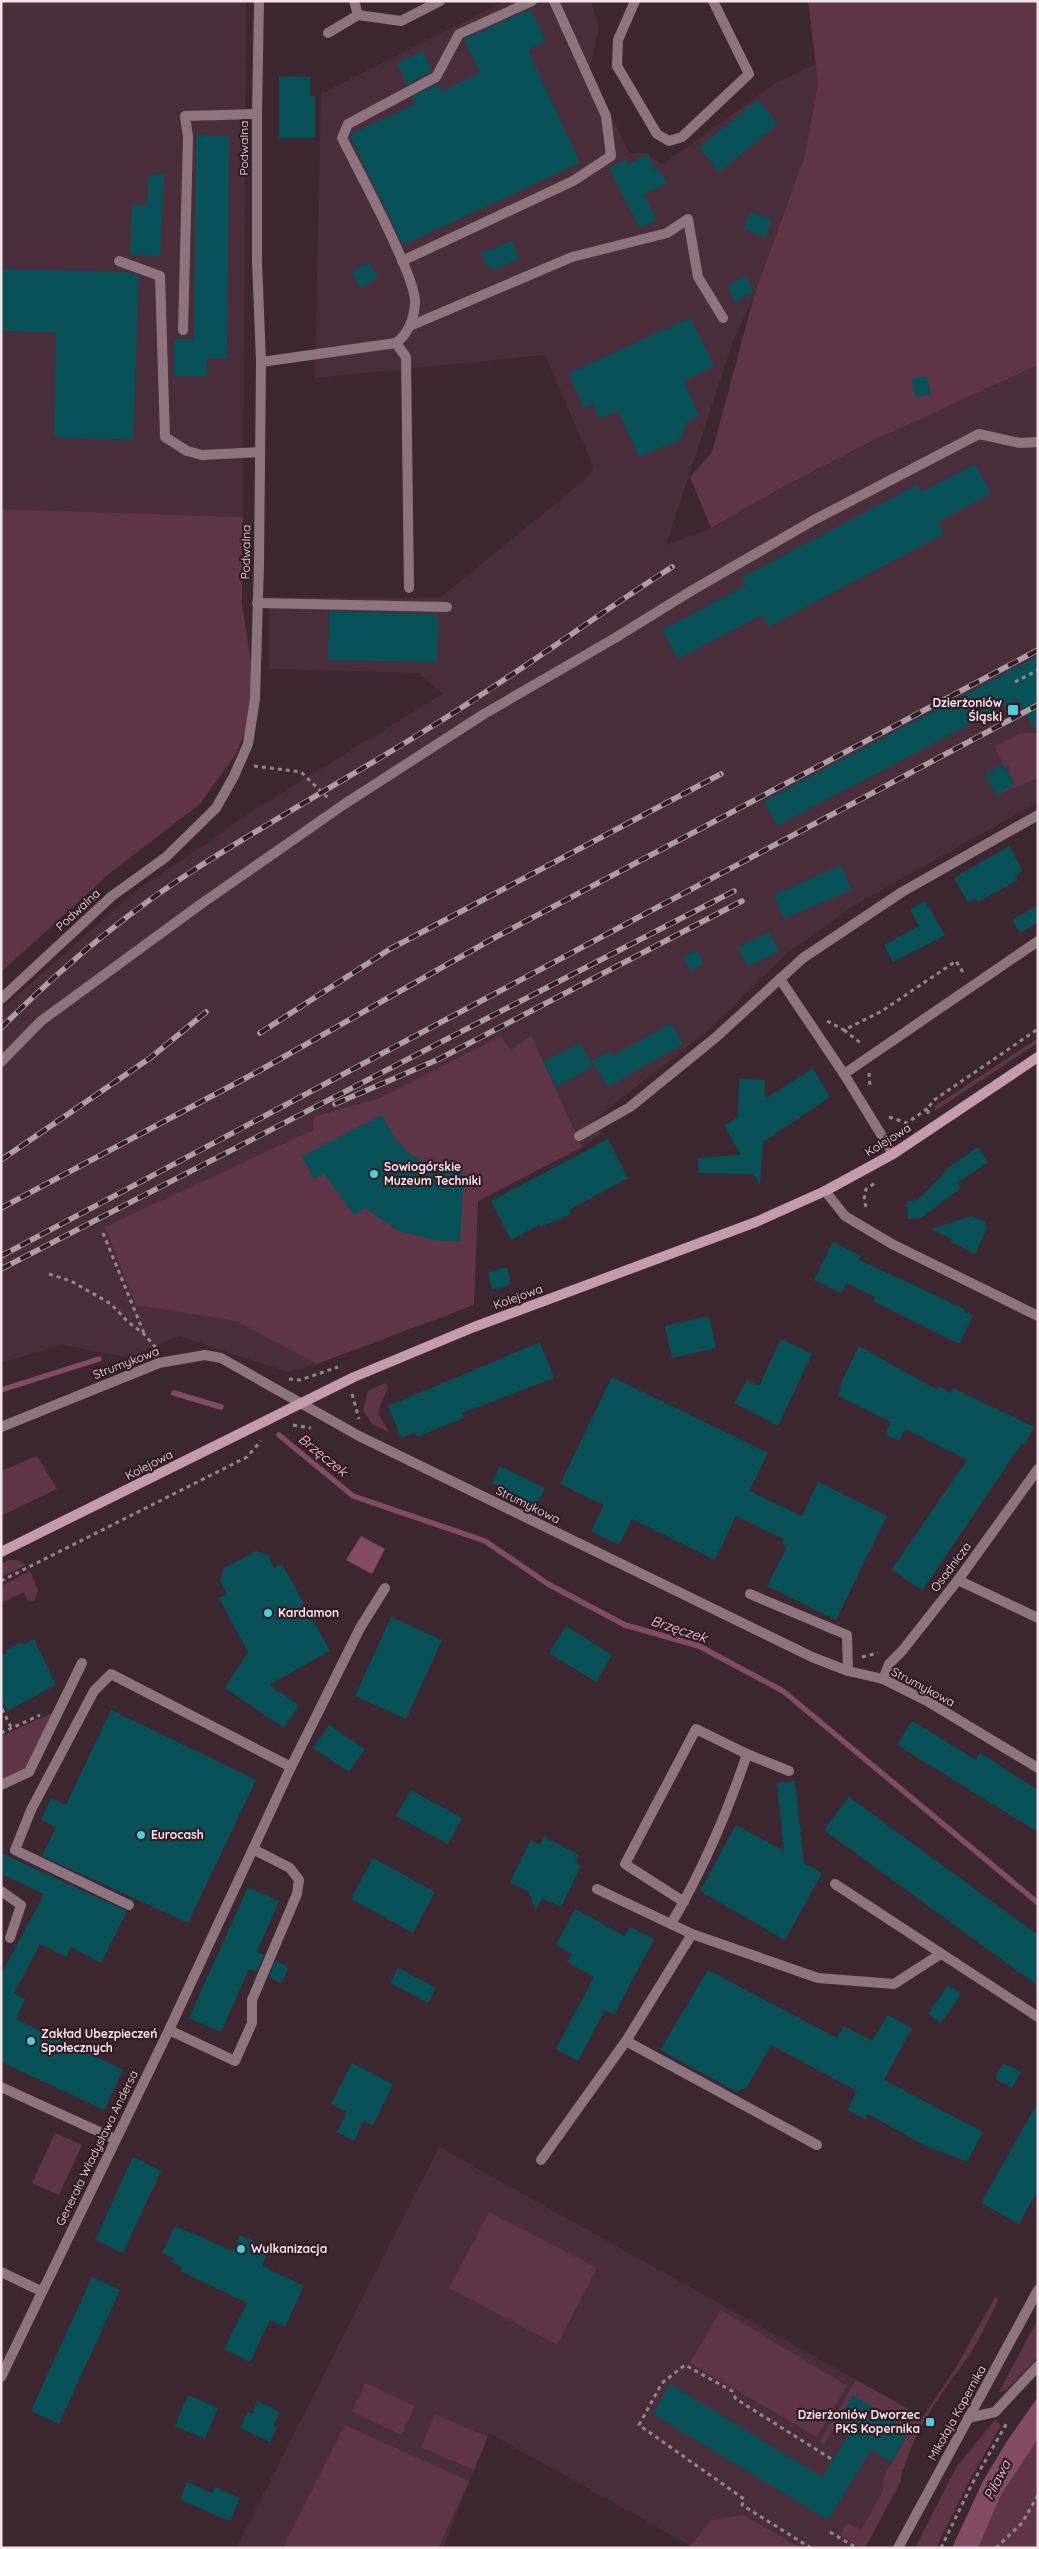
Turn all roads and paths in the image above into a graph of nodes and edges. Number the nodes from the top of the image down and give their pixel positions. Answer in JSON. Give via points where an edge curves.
{"nodes":[{"id":1,"x":260,"y":1,"type":"edge"},
{"id":2,"x":354,"y":1,"type":"edge"},
{"id":3,"x":440,"y":1,"type":"edge"},
{"id":4,"x":532,"y":1,"type":"edge"},
{"id":5,"x":554,"y":1,"type":"edge"},
{"id":6,"x":635,"y":1,"type":"edge"},
{"id":7,"x":714,"y":1,"type":"edge"},
{"id":8,"x":358,"y":15,"type":"junction"},
{"id":9,"x":328,"y":33,"type":"dead end"},
{"id":10,"x":257,"y":114,"type":"junction"},
{"id":11,"x":118,"y":261,"type":"dead end"},
{"id":12,"x":402,"y":261,"type":"junction"},
{"id":13,"x":723,"y":318,"type":"dead end"},
{"id":14,"x":410,"y":326,"type":"junction"},
{"id":15,"x":183,"y":330,"type":"dead end"},
{"id":16,"x":396,"y":342,"type":"junction"},
{"id":17,"x":261,"y":362,"type":"junction"},
{"id":18,"x":1038,"y":442,"type":"edge"},
{"id":19,"x":259,"y":452,"type":"junction"},
{"id":20,"x":410,"y":588,"type":"dead end"},
{"id":21,"x":257,"y":603,"type":"junction"},
{"id":22,"x":447,"y":607,"type":"dead end"},
{"id":23,"x":1038,"y":670,"type":"edge"},
{"id":24,"x":1015,"y":682,"type":"dead end"},
{"id":25,"x":239,"y":764,"type":"junction"},
{"id":26,"x":338,"y":808,"type":"junction"},
{"id":27,"x":1038,"y":815,"type":"edge"},
{"id":28,"x":1038,"y":941,"type":"edge"},
{"id":29,"x":972,"y":969,"type":"dead end"},
{"id":30,"x":780,"y":979,"type":"junction"},
{"id":31,"x":1,"y":999,"type":"edge"},
{"id":32,"x":823,"y":1019,"type":"dead end"},
{"id":33,"x":844,"y":1030,"type":"junction"},
{"id":34,"x":874,"y":1053,"type":"junction"},
{"id":35,"x":1038,"y":1057,"type":"edge"},
{"id":36,"x":1,"y":1062,"type":"edge"},
{"id":37,"x":844,"y":1074,"type":"junction"},
{"id":38,"x":871,"y":1092,"type":"dead end"},
{"id":39,"x":928,"y":1108,"type":"dead end"},
{"id":40,"x":885,"y":1112,"type":"dead end"},
{"id":41,"x":579,"y":1136,"type":"dead end"},
{"id":42,"x":893,"y":1154,"type":"junction"},
{"id":43,"x":825,"y":1191,"type":"junction"},
{"id":44,"x":103,"y":1232,"type":"dead end"},
{"id":45,"x":49,"y":1274,"type":"dead end"},
{"id":46,"x":1038,"y":1316,"type":"edge"},
{"id":47,"x":144,"y":1334,"type":"junction"},
{"id":48,"x":160,"y":1352,"type":"dead end"},
{"id":49,"x":349,"y":1388,"type":"dead end"},
{"id":50,"x":299,"y":1404,"type":"junction"},
{"id":51,"x":362,"y":1421,"type":"dead end"},
{"id":52,"x":288,"y":1426,"type":"dead end"},
{"id":53,"x":1,"y":1427,"type":"edge"},
{"id":54,"x":318,"y":1431,"type":"dead end"},
{"id":55,"x":263,"y":1438,"type":"dead end"},
{"id":56,"x":1038,"y":1469,"type":"edge"},
{"id":57,"x":1,"y":1552,"type":"edge"},
{"id":58,"x":958,"y":1580,"type":"junction"},
{"id":59,"x":1,"y":1581,"type":"edge"},
{"id":60,"x":385,"y":1588,"type":"dead end"},
{"id":61,"x":750,"y":1594,"type":"dead end"},
{"id":62,"x":1038,"y":1618,"type":"edge"},
{"id":63,"x":880,"y":1652,"type":"dead end"},
{"id":64,"x":846,"y":1656,"type":"junction"},
{"id":65,"x":82,"y":1664,"type":"dead end"},
{"id":66,"x":848,"y":1671,"type":"junction"},
{"id":67,"x":883,"y":1679,"type":"junction"},
{"id":68,"x":61,"y":1706,"type":"junction"},
{"id":69,"x":2,"y":1709,"type":"edge"},
{"id":70,"x":11,"y":1728,"type":"junction"},
{"id":71,"x":1,"y":1733,"type":"edge"},
{"id":72,"x":747,"y":1754,"type":"junction"},
{"id":73,"x":291,"y":1767,"type":"junction"},
{"id":74,"x":1038,"y":1768,"type":"edge"},
{"id":75,"x":789,"y":1771,"type":"dead end"},
{"id":76,"x":1,"y":1786,"type":"edge"},
{"id":77,"x":253,"y":1849,"type":"junction"},
{"id":78,"x":835,"y":1884,"type":"dead end"},
{"id":79,"x":597,"y":1889,"type":"dead end"},
{"id":80,"x":1,"y":1891,"type":"edge"},
{"id":81,"x":684,"y":1902,"type":"junction"},
{"id":82,"x":129,"y":1905,"type":"dead end"},
{"id":83,"x":671,"y":1924,"type":"junction"},
{"id":84,"x":692,"y":1934,"type":"junction"},
{"id":85,"x":10,"y":1938,"type":"dead end"},
{"id":86,"x":939,"y":1954,"type":"junction"},
{"id":87,"x":1038,"y":2017,"type":"edge"},
{"id":88,"x":169,"y":2030,"type":"junction"},
{"id":89,"x":626,"y":2041,"type":"junction"},
{"id":90,"x":1,"y":2087,"type":"edge"},
{"id":91,"x":115,"y":2140,"type":"junction"},
{"id":92,"x":817,"y":2145,"type":"dead end"},
{"id":93,"x":541,"y":2160,"type":"dead end"},
{"id":94,"x":1,"y":2272,"type":"edge"},
{"id":95,"x":1038,"y":2290,"type":"edge"},
{"id":96,"x":41,"y":2292,"type":"junction"},
{"id":97,"x":1038,"y":2366,"type":"edge"},
{"id":98,"x":1,"y":2377,"type":"edge"},
{"id":99,"x":1012,"y":2414,"type":"dead end"},
{"id":100,"x":968,"y":2418,"type":"junction"},
{"id":101,"x":833,"y":2460,"type":"dead end"},
{"id":102,"x":1038,"y":2495,"type":"edge"},
{"id":103,"x":830,"y":2532,"type":"dead end"},
{"id":104,"x":811,"y":2548,"type":"edge"},
{"id":105,"x":857,"y":2548,"type":"edge"},
{"id":106,"x":898,"y":2548,"type":"edge"},
{"id":107,"x":942,"y":2548,"type":"edge"},
{"id":108,"x":996,"y":2548,"type":"edge"}],
"edges":[{"from":1,"to":10,"type":"street","name":"Podwalna"},
{"from":2,"to":8,"type":"street"},
{"from":3,"to":8,"type":"street","via":[[400,21]]},
{"from":4,"to":12,"type":"street","via":[[459,34],[436,77],[348,124],[342,138]]},
{"from":5,"to":12,"type":"street","via":[[606,116],[611,156],[573,181]]},
{"from":6,"to":7,"type":"street","via":[[618,40],[617,66],[657,134],[668,141],[682,137],[749,74]]},
{"from":8,"to":9,"type":"street"},
{"from":10,"to":15,"type":"street","via":[[185,116],[188,137]]},
{"from":10,"to":17,"type":"street","name":"Podwalna"},
{"from":11,"to":19,"type":"street","via":[[160,276],[165,436],[188,451],[202,455]]},
{"from":12,"to":14,"type":"street","via":[[416,301]]},
{"from":13,"to":14,"type":"street","via":[[698,276],[688,219],[667,233],[572,257]]},
{"from":14,"to":16,"type":"street","via":[[405,336]]},
{"from":16,"to":17,"type":"street"},
{"from":16,"to":20,"type":"street","via":[[406,357]]},
{"from":17,"to":19,"type":"street","name":"Podwalna"},
{"from":18,"to":26,"type":"street","via":[[1020,443],[979,434],[840,506],[484,714]]},
{"from":19,"to":21,"type":"street","name":"Podwalna"},
{"from":21,"to":22,"type":"street"},
{"from":21,"to":25,"type":"street","name":"Podwalna","via":[[254,699],[248,744]]},
{"from":23,"to":24,"type":"path"},
{"from":25,"to":26,"type":"path","via":[[301,772]]},
{"from":25,"to":31,"type":"street","name":"Podwalna","via":[[216,808],[192,832],[112,896]]},
{"from":26,"to":36,"type":"street","via":[[41,1021]]},
{"from":27,"to":30,"type":"street","via":[[902,892],[803,958]]},
{"from":28,"to":34,"type":"street"},
{"from":29,"to":33,"type":"path","via":[[964,974],[956,962],[882,1011]]},
{"from":30,"to":37,"type":"street"},
{"from":30,"to":41,"type":"street","via":[[715,1038],[630,1107]]},
{"from":32,"to":33,"type":"path"},
{"from":33,"to":34,"type":"path"},
{"from":34,"to":37,"type":"street"},
{"from":34,"to":38,"type":"path","via":[[869,1070]]},
{"from":35,"to":42,"type":"street","name":"Kolejowa"},
{"from":37,"to":42,"type":"street"},
{"from":39,"to":40,"type":"path","via":[[906,1123],[889,1118]]},
{"from":42,"to":43,"type":"street","name":"Kolejowa"},
{"from":43,"to":46,"type":"street","via":[[844,1216],[892,1244]]},
{"from":43,"to":50,"type":"street","name":"Kolejowa","via":[[756,1222],[474,1327],[354,1377]]},
{"from":44,"to":47,"type":"path"},
{"from":45,"to":47,"type":"path","via":[[70,1281],[111,1304]]},
{"from":47,"to":48,"type":"path"},
{"from":49,"to":51,"type":"path","via":[[355,1400],[354,1408]]},
{"from":50,"to":53,"type":"street","name":"Strumykowa","via":[[231,1363],[205,1355],[159,1362]]},
{"from":50,"to":57,"type":"street","name":"Kolejowa"},
{"from":50,"to":66,"type":"street","name":"Strumykowa","via":[[812,1657]]},
{"from":52,"to":54,"type":"path","via":[[296,1424]]},
{"from":55,"to":59,"type":"path","via":[[247,1457]]},
{"from":56,"to":58,"type":"street","name":"Osadnicza"},
{"from":58,"to":62,"type":"street"},
{"from":58,"to":67,"type":"street","name":"Osadnicza","via":[[889,1664]]},
{"from":60,"to":73,"type":"street","name":"Generała Władysława Andersa","via":[[356,1626]]},
{"from":61,"to":64,"type":"street","via":[[847,1635]]},
{"from":63,"to":64,"type":"path","via":[[868,1657]]},
{"from":64,"to":66,"type":"street"},
{"from":65,"to":68,"type":"street"},
{"from":66,"to":67,"type":"street","name":"Strumykowa"},
{"from":67,"to":74,"type":"street","name":"Strumykowa","via":[[927,1700]]},
{"from":68,"to":70,"type":"path"},
{"from":68,"to":76,"type":"street","via":[[29,1772]]},
{"from":69,"to":70,"type":"path"},
{"from":70,"to":71,"type":"path"},
{"from":72,"to":75,"type":"street"},
{"from":72,"to":81,"type":"street","via":[[737,1784]]},
{"from":72,"to":81,"type":"street","via":[[696,1729],[625,1864]]},
{"from":73,"to":77,"type":"street","name":"Generała Władysława Andersa"},
{"from":73,"to":82,"type":"street","via":[[111,1674],[94,1691],[31,1810],[15,1850]]},
{"from":77,"to":88,"type":"street","name":"Generała Władysława Andersa"},
{"from":77,"to":88,"type":"street","via":[[290,1868],[299,1880],[297,1894],[252,2000],[252,2023],[235,2061]]},
{"from":78,"to":86,"type":"street"},
{"from":79,"to":83,"type":"street"},
{"from":80,"to":85,"type":"street","via":[[20,1906]]},
{"from":81,"to":83,"type":"street"},
{"from":83,"to":84,"type":"street"},
{"from":84,"to":86,"type":"street","via":[[818,1978],[894,1984]]},
{"from":84,"to":89,"type":"street"},
{"from":86,"to":87,"type":"street"},
{"from":88,"to":91,"type":"street","name":"Generała Władysława Andersa"},
{"from":89,"to":92,"type":"street"},
{"from":89,"to":93,"type":"street"},
{"from":90,"to":91,"type":"street"},
{"from":91,"to":96,"type":"street","name":"Generała Władysława Andersa"},
{"from":94,"to":96,"type":"street"},
{"from":95,"to":100,"type":"street","name":"Mikołaja Kopernika"},
{"from":96,"to":98,"type":"street","name":"Generała Władysława Andersa"},
{"from":97,"to":100,"type":"street","via":[[995,2412]]},
{"from":99,"to":107,"type":"path","via":[[972,2484]]},
{"from":100,"to":106,"type":"street","name":"Mikołaja Kopernika"},
{"from":101,"to":104,"type":"path","via":[[736,2399],[732,2391],[685,2365],[662,2383],[639,2425],[744,2499],[742,2505]]},
{"from":102,"to":108,"type":"path","via":[[1022,2522]]},
{"from":103,"to":105,"type":"path"}]}
